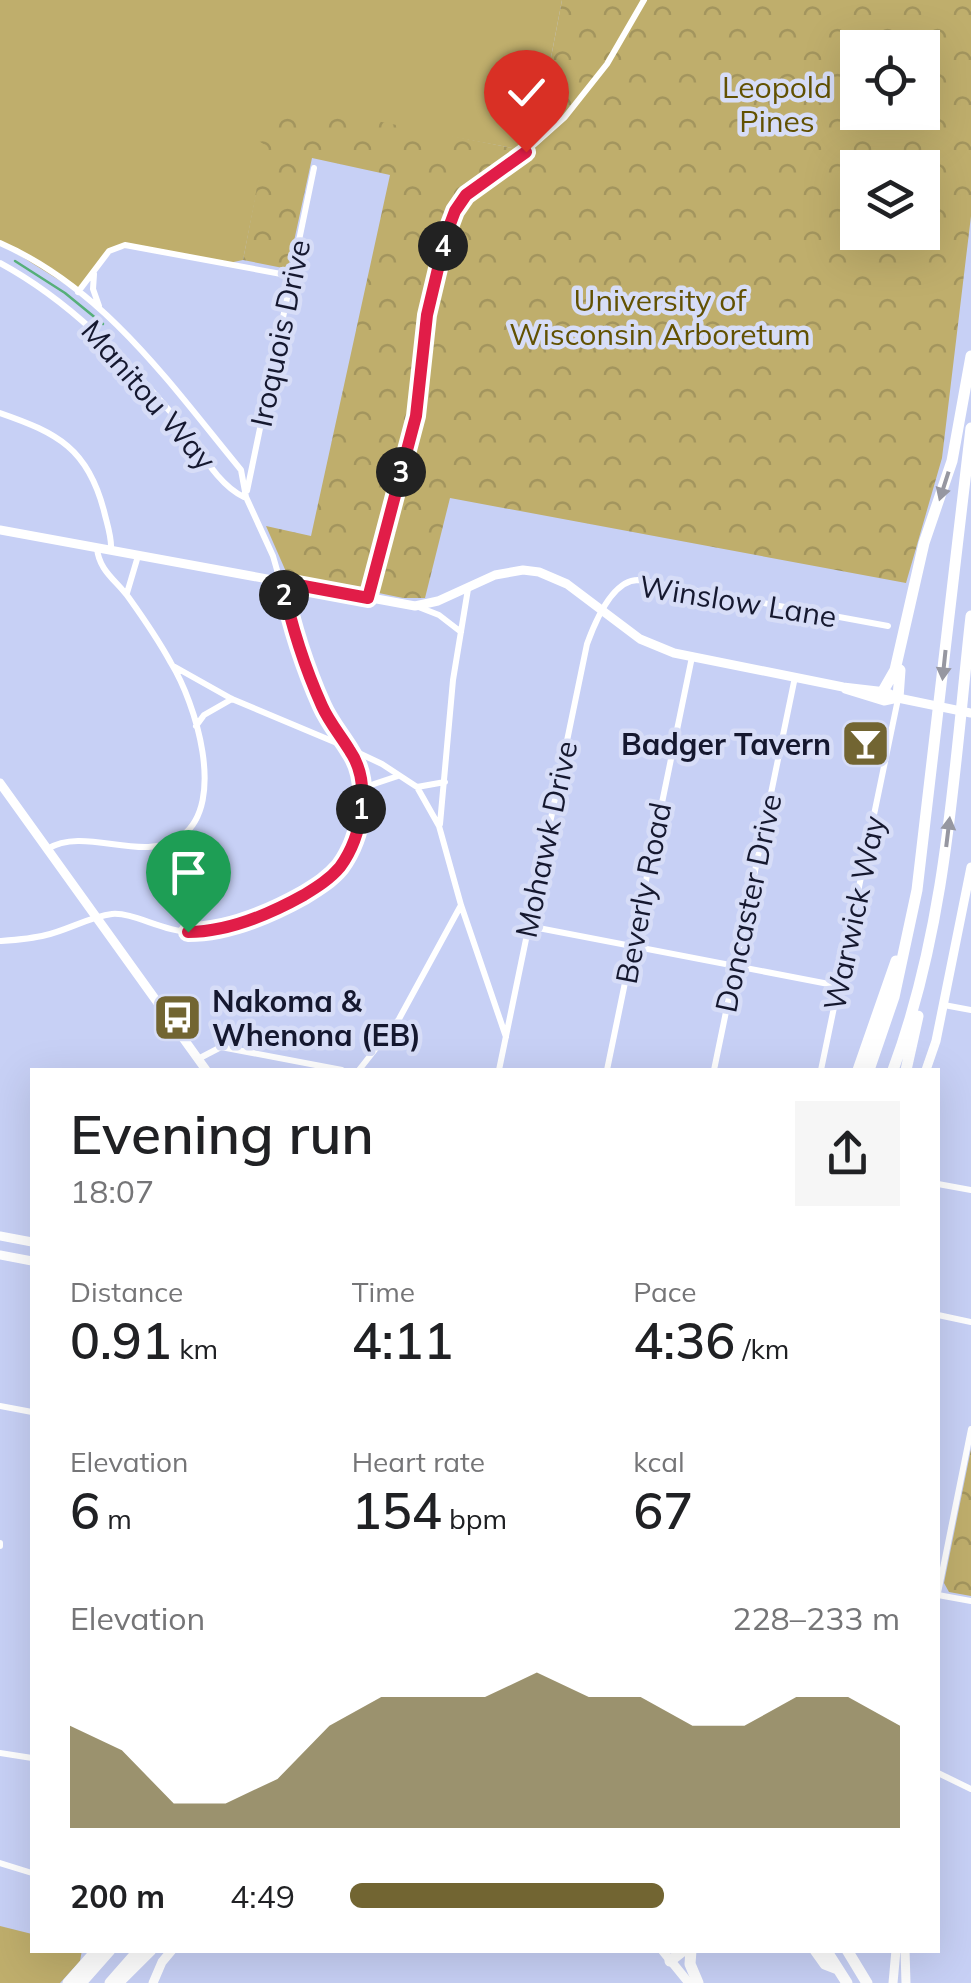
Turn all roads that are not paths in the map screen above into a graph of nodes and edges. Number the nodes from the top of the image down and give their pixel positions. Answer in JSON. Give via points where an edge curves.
{"nodes":[{"id":1,"x":644,"y":0,"type":"edge"},
{"id":2,"x":314,"y":168,"type":"dead end"},
{"id":3,"x":0,"y":243,"type":"edge"},
{"id":4,"x":0,"y":263,"type":"edge"},
{"id":5,"x":95,"y":268,"type":"junction"},
{"id":6,"x":292,"y":276,"type":"junction"},
{"id":7,"x":78,"y":292,"type":"junction"},
{"id":8,"x":102,"y":311,"type":"junction"},
{"id":9,"x":971,"y":356,"type":"edge"},
{"id":10,"x":0,"y":414,"type":"edge"},
{"id":11,"x":971,"y":428,"type":"edge"},
{"id":12,"x":246,"y":497,"type":"junction"},
{"id":13,"x":0,"y":530,"type":"edge"},
{"id":14,"x":97,"y":548,"type":"junction"},
{"id":15,"x":111,"y":550,"type":"junction"},
{"id":16,"x":138,"y":556,"type":"junction"},
{"id":17,"x":282,"y":582,"type":"junction"},
{"id":18,"x":468,"y":587,"type":"junction"},
{"id":19,"x":126,"y":594,"type":"junction"},
{"id":20,"x":368,"y":598,"type":"junction"},
{"id":21,"x":414,"y":606,"type":"junction"},
{"id":22,"x":602,"y":612,"type":"junction"},
{"id":23,"x":971,"y":616,"type":"edge"},
{"id":24,"x":888,"y":626,"type":"dead end"},
{"id":25,"x":906,"y":626,"type":"junction"},
{"id":26,"x":461,"y":632,"type":"junction"},
{"id":27,"x":692,"y":657,"type":"junction"},
{"id":28,"x":174,"y":666,"type":"junction"},
{"id":29,"x":795,"y":677,"type":"junction"},
{"id":30,"x":843,"y":687,"type":"junction"},
{"id":31,"x":884,"y":692,"type":"junction"},
{"id":32,"x":898,"y":698,"type":"junction"},
{"id":33,"x":232,"y":699,"type":"junction"},
{"id":34,"x":323,"y":710,"type":"junction"},
{"id":35,"x":971,"y":713,"type":"edge"},
{"id":36,"x":196,"y":727,"type":"junction"},
{"id":37,"x":309,"y":730,"type":"junction"},
{"id":38,"x":348,"y":749,"type":"junction"},
{"id":39,"x":400,"y":776,"type":"junction"},
{"id":40,"x":446,"y":782,"type":"junction"},
{"id":41,"x":0,"y":783,"type":"edge"},
{"id":42,"x":417,"y":787,"type":"junction"},
{"id":43,"x":362,"y":788,"type":"junction"},
{"id":44,"x":439,"y":826,"type":"junction"},
{"id":45,"x":48,"y":849,"type":"junction"},
{"id":46,"x":971,"y":867,"type":"edge"},
{"id":47,"x":917,"y":890,"type":"junction"},
{"id":48,"x":461,"y":906,"type":"junction"},
{"id":49,"x":97,"y":918,"type":"junction"},
{"id":50,"x":528,"y":926,"type":"junction"},
{"id":51,"x":934,"y":928,"type":"junction"},
{"id":52,"x":0,"y":941,"type":"edge"},
{"id":53,"x":632,"y":945,"type":"junction"},
{"id":54,"x":734,"y":966,"type":"junction"},
{"id":55,"x":839,"y":986,"type":"junction"},
{"id":56,"x":944,"y":1005,"type":"junction"},
{"id":57,"x":971,"y":1010,"type":"edge"},
{"id":58,"x":506,"y":1037,"type":"junction"},
{"id":59,"x":198,"y":1059,"type":"junction"},
{"id":60,"x":205,"y":1068,"type":"edge"},
{"id":61,"x":331,"y":1068,"type":"edge"},
{"id":62,"x":360,"y":1068,"type":"edge"},
{"id":63,"x":499,"y":1068,"type":"edge"},
{"id":64,"x":607,"y":1068,"type":"edge"},
{"id":65,"x":714,"y":1068,"type":"edge"},
{"id":66,"x":822,"y":1068,"type":"edge"},
{"id":67,"x":859,"y":1068,"type":"edge"},
{"id":68,"x":870,"y":1068,"type":"edge"},
{"id":69,"x":894,"y":1068,"type":"edge"},
{"id":70,"x":906,"y":1068,"type":"edge"},
{"id":71,"x":927,"y":1068,"type":"edge"},
{"id":72,"x":940,"y":1184,"type":"edge"},
{"id":73,"x":971,"y":1190,"type":"edge"},
{"id":74,"x":0,"y":1236,"type":"edge"},
{"id":75,"x":30,"y":1242,"type":"edge"},
{"id":76,"x":0,"y":1256,"type":"edge"},
{"id":77,"x":30,"y":1262,"type":"edge"},
{"id":78,"x":940,"y":1315,"type":"edge"},
{"id":79,"x":971,"y":1322,"type":"edge"},
{"id":80,"x":0,"y":1406,"type":"edge"},
{"id":81,"x":30,"y":1412,"type":"edge"},
{"id":82,"x":971,"y":1429,"type":"edge"},
{"id":83,"x":940,"y":1584,"type":"edge"},
{"id":84,"x":940,"y":1594,"type":"edge"},
{"id":85,"x":971,"y":1601,"type":"edge"},
{"id":86,"x":0,"y":1753,"type":"edge"},
{"id":87,"x":30,"y":1758,"type":"edge"},
{"id":88,"x":940,"y":1774,"type":"edge"},
{"id":89,"x":971,"y":1789,"type":"edge"},
{"id":90,"x":0,"y":1863,"type":"edge"},
{"id":91,"x":30,"y":1872,"type":"edge"},
{"id":92,"x":94,"y":1953,"type":"edge"},
{"id":93,"x":107,"y":1953,"type":"edge"},
{"id":94,"x":137,"y":1953,"type":"edge"},
{"id":95,"x":148,"y":1953,"type":"edge"},
{"id":96,"x":170,"y":1953,"type":"edge"},
{"id":97,"x":688,"y":1953,"type":"edge"},
{"id":98,"x":817,"y":1953,"type":"edge"},
{"id":99,"x":828,"y":1953,"type":"edge"},
{"id":100,"x":849,"y":1953,"type":"edge"},
{"id":101,"x":896,"y":1953,"type":"edge"},
{"id":102,"x":905,"y":1953,"type":"edge"},
{"id":103,"x":666,"y":1956,"type":"edge"},
{"id":104,"x":838,"y":1968,"type":"junction"},
{"id":105,"x":866,"y":1980,"type":"edge"},
{"id":106,"x":68,"y":1983,"type":"edge"},
{"id":107,"x":80,"y":1983,"type":"edge"},
{"id":108,"x":110,"y":1983,"type":"edge"},
{"id":109,"x":118,"y":1983,"type":"edge"},
{"id":110,"x":153,"y":1983,"type":"edge"},
{"id":111,"x":689,"y":1983,"type":"edge"},
{"id":112,"x":698,"y":1983,"type":"edge"},
{"id":113,"x":847,"y":1983,"type":"edge"},
{"id":114,"x":893,"y":1983,"type":"edge"},
{"id":115,"x":906,"y":1983,"type":"edge"}],
"edges":[{"from":1,"to":20,"type":"street","via":[[565,117],[455,211],[430,301],[413,431]]},
{"from":2,"to":6,"type":"street","name":"Iroquois Drive"},
{"from":3,"to":7,"type":"street","name":"Manitou Way"},
{"from":4,"to":12,"type":"street","name":"Manitou Way","via":[[92,328],[184,426],[231,491]]},
{"from":5,"to":6,"type":"street","via":[[125,245]]},
{"from":5,"to":7,"type":"street"},
{"from":5,"to":8,"type":"street","via":[[93,289]]},
{"from":6,"to":12,"type":"street","name":"Iroquois Drive"},
{"from":7,"to":8,"type":"street","name":"Manitou Way"},
{"from":8,"to":12,"type":"street","name":"Manitou Way","via":[[241,470]]},
{"from":9,"to":25,"type":"highway","one_way":true,"via":[[957,440]]},
{"from":10,"to":15,"type":"street","via":[[58,437],[81,458],[98,488]]},
{"from":11,"to":47,"type":"highway","one_way":true},
{"from":12,"to":17,"type":"street","name":"Manitou Way"},
{"from":13,"to":14,"type":"street"},
{"from":14,"to":15,"type":"street"},
{"from":14,"to":19,"type":"street","via":[[104,569]]},
{"from":15,"to":16,"type":"street"},
{"from":16,"to":17,"type":"street"},
{"from":16,"to":19,"type":"street"},
{"from":17,"to":20,"type":"street"},
{"from":17,"to":34,"type":"street","name":"Manitou Way"},
{"from":18,"to":21,"type":"street"},
{"from":18,"to":22,"type":"street","via":[[510,571],[538,572],[567,584]]},
{"from":18,"to":26,"type":"street"},
{"from":19,"to":28,"type":"street"},
{"from":20,"to":21,"type":"street"},
{"from":21,"to":26,"type":"street"},
{"from":22,"to":24,"type":"street","name":"Winslow Lane","via":[[621,586],[638,580]]},
{"from":22,"to":27,"type":"street","via":[[640,639]]},
{"from":22,"to":50,"type":"street","name":"Mohawk Drive","via":[[584,653]]},
{"from":51,"to":23,"type":"highway","one_way":true},
{"from":25,"to":31,"type":"highway"},
{"from":25,"to":32,"type":"highway"},
{"from":26,"to":40,"type":"street"},
{"from":27,"to":29,"type":"street"},
{"from":27,"to":53,"type":"street","name":"Beverly Road"},
{"from":28,"to":33,"type":"street"},
{"from":28,"to":36,"type":"street"},
{"from":29,"to":30,"type":"street"},
{"from":29,"to":54,"type":"street","name":"Doncaster Drive"},
{"from":30,"to":31,"type":"street"},
{"from":30,"to":32,"type":"street","via":[[884,701]]},
{"from":31,"to":32,"type":"street"},
{"from":32,"to":35,"type":"street"},
{"from":32,"to":55,"type":"street","name":"Warwick Way"},
{"from":33,"to":36,"type":"street"},
{"from":33,"to":37,"type":"street"},
{"from":34,"to":37,"type":"street"},
{"from":34,"to":38,"type":"street","name":"Manitou Way"},
{"from":36,"to":45,"type":"street","via":[[205,786],[186,832],[150,846],[71,840]]},
{"from":37,"to":38,"type":"street"},
{"from":38,"to":39,"type":"street"},
{"from":38,"to":43,"type":"street","name":"Manitou Way"},
{"from":39,"to":42,"type":"street"},
{"from":39,"to":43,"type":"street"},
{"from":40,"to":42,"type":"street"},
{"from":40,"to":44,"type":"street"},
{"from":41,"to":45,"type":"street"},
{"from":42,"to":44,"type":"street"},
{"from":43,"to":49,"type":"street","via":[[357,831],[343,863],[292,901],[198,932],[170,931],[122,914]]},
{"from":44,"to":48,"type":"street"},
{"from":45,"to":49,"type":"street"},
{"from":46,"to":56,"type":"street"},
{"from":47,"to":67,"type":"highway"},
{"from":47,"to":68,"type":"highway"},
{"from":48,"to":58,"type":"street"},
{"from":48,"to":62,"type":"street","via":[[408,1006]]},
{"from":49,"to":52,"type":"street"},
{"from":49,"to":59,"type":"street"},
{"from":50,"to":53,"type":"street"},
{"from":50,"to":58,"type":"street","name":"Mohawk Drive"},
{"from":51,"to":69,"type":"highway"},
{"from":51,"to":70,"type":"highway"},
{"from":53,"to":54,"type":"street"},
{"from":53,"to":64,"type":"street","name":"Beverly Road"},
{"from":54,"to":55,"type":"street"},
{"from":54,"to":65,"type":"street","name":"Doncaster Drive"},
{"from":55,"to":66,"type":"street","name":"Warwick Way"},
{"from":56,"to":57,"type":"street"},
{"from":56,"to":71,"type":"street"},
{"from":58,"to":63,"type":"street","name":"Mohawk Drive"},
{"from":59,"to":60,"type":"street"},
{"from":59,"to":61,"type":"street","via":[[221,1047]]},
{"from":72,"to":73,"type":"street"},
{"from":74,"to":75,"type":"street"},
{"from":76,"to":77,"type":"street"},
{"from":78,"to":79,"type":"street"},
{"from":80,"to":81,"type":"street"},
{"from":82,"to":83,"type":"street"},
{"from":84,"to":85,"type":"street"},
{"from":86,"to":87,"type":"street"},
{"from":88,"to":89,"type":"street"},
{"from":90,"to":91,"type":"street"},
{"from":92,"to":106,"type":"highway"},
{"from":93,"to":107,"type":"highway"},
{"from":94,"to":108,"type":"highway"},
{"from":95,"to":109,"type":"highway"},
{"from":96,"to":110,"type":"street"},
{"from":97,"to":112,"type":"highway"},
{"from":98,"to":104,"type":"highway"},
{"from":99,"to":104,"type":"highway"},
{"from":100,"to":105,"type":"highway"},
{"from":101,"to":114,"type":"street"},
{"from":102,"to":115,"type":"street"},
{"from":103,"to":111,"type":"street"},
{"from":104,"to":113,"type":"highway"}]}
